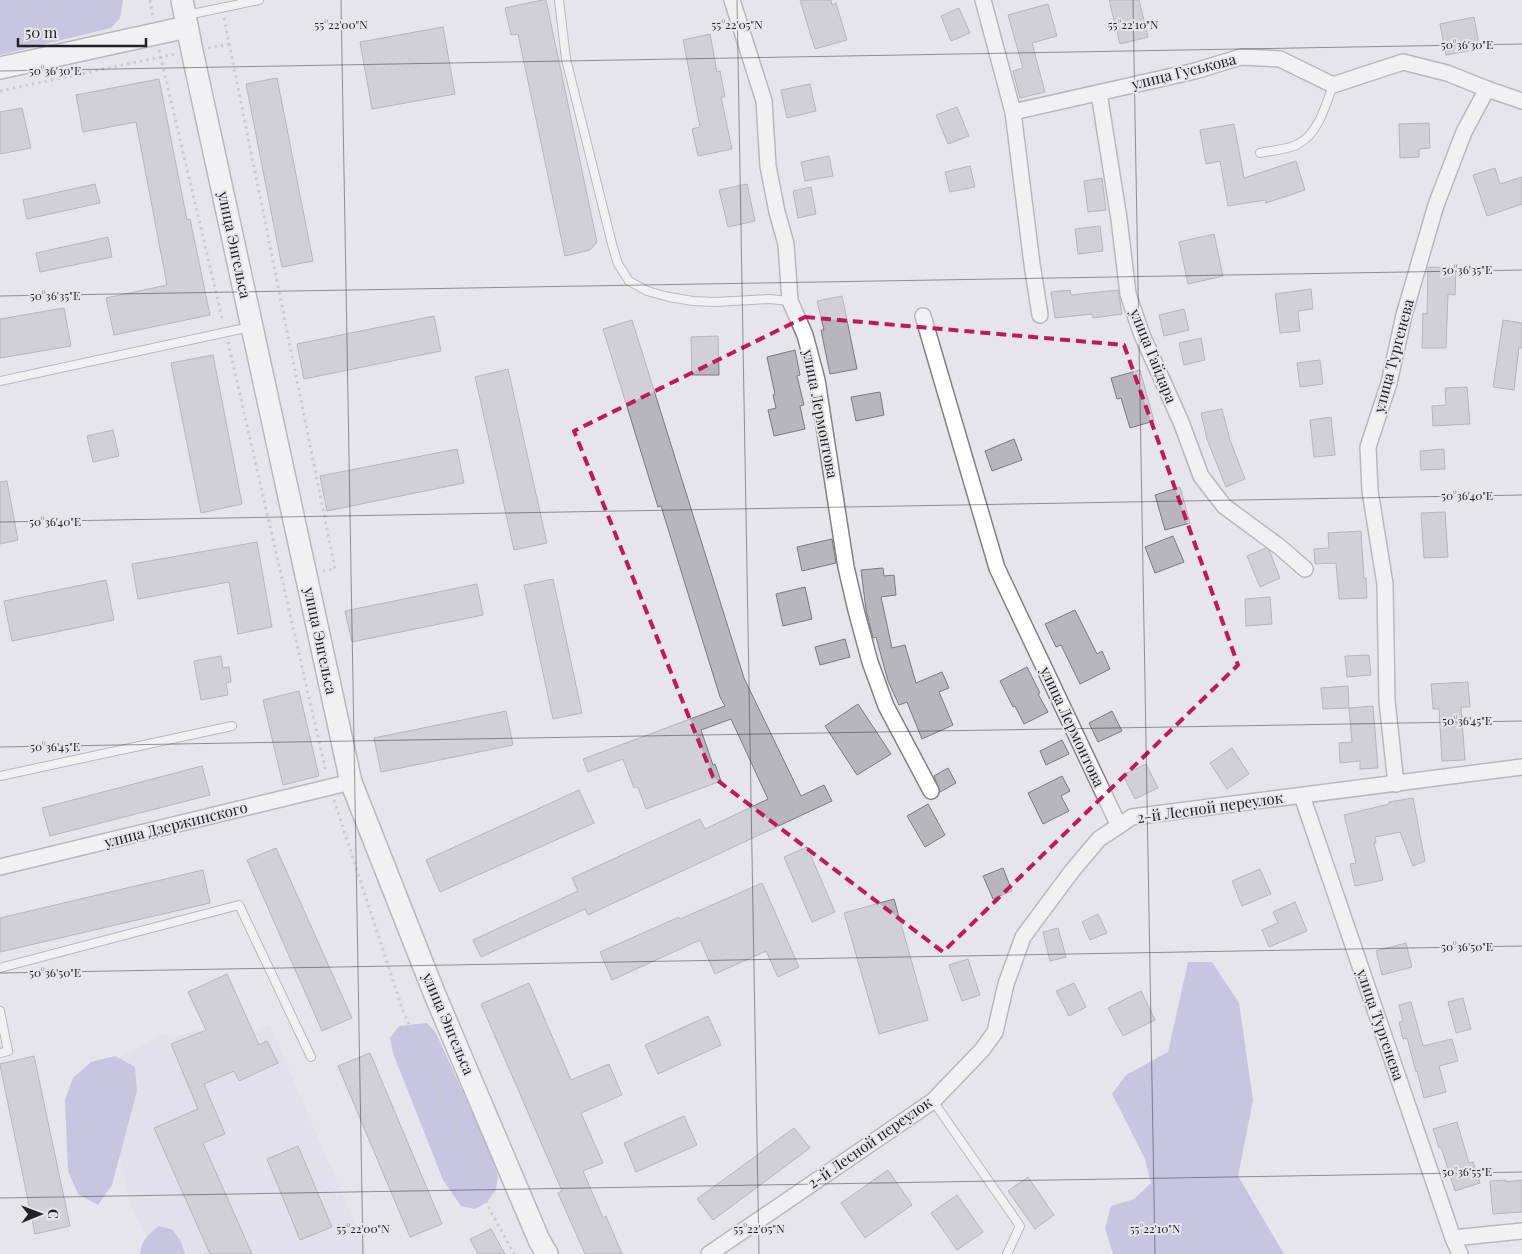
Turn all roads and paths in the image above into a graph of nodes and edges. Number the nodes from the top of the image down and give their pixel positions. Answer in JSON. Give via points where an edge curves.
{"nodes":[{"id":1,"x":259,"y":0,"type":"edge"},
{"id":2,"x":559,"y":0,"type":"edge"},
{"id":3,"x":732,"y":0,"type":"edge"},
{"id":4,"x":983,"y":0,"type":"edge"},
{"id":5,"x":222,"y":8,"type":"junction"},
{"id":6,"x":185,"y":14,"type":"edge"},
{"id":7,"x":230,"y":44,"type":"junction"},
{"id":8,"x":192,"y":51,"type":"junction"},
{"id":9,"x":0,"y":68,"type":"edge"},
{"id":10,"x":1333,"y":85,"type":"junction"},
{"id":11,"x":1488,"y":89,"type":"junction"},
{"id":12,"x":0,"y":91,"type":"edge"},
{"id":13,"x":1099,"y":93,"type":"junction"},
{"id":14,"x":1522,"y":101,"type":"edge"},
{"id":15,"x":1013,"y":112,"type":"junction"},
{"id":16,"x":1260,"y":153,"type":"dead end"},
{"id":17,"x":790,"y":301,"type":"junction"},
{"id":18,"x":1040,"y":315,"type":"dead end"},
{"id":19,"x":923,"y":316,"type":"dead end"},
{"id":20,"x":252,"y":326,"type":"junction"},
{"id":21,"x":0,"y":381,"type":"edge"},
{"id":22,"x":1305,"y":570,"type":"dead end"},
{"id":23,"x":306,"y":573,"type":"junction"},
{"id":24,"x":281,"y":577,"type":"dead end"},
{"id":25,"x":232,"y":726,"type":"dead end"},
{"id":26,"x":1522,"y":767,"type":"edge"},
{"id":27,"x":0,"y":776,"type":"edge"},
{"id":28,"x":351,"y":782,"type":"junction"},
{"id":29,"x":1396,"y":784,"type":"junction"},
{"id":30,"x":931,"y":791,"type":"dead end"},
{"id":31,"x":1302,"y":796,"type":"junction"},
{"id":32,"x":1119,"y":826,"type":"junction"},
{"id":33,"x":0,"y":867,"type":"edge"},
{"id":34,"x":0,"y":968,"type":"edge"},
{"id":35,"x":0,"y":1011,"type":"edge"},
{"id":36,"x":0,"y":1053,"type":"edge"},
{"id":37,"x":311,"y":1057,"type":"dead end"},
{"id":38,"x":933,"y":1101,"type":"junction"},
{"id":39,"x":1522,"y":1231,"type":"edge"},
{"id":40,"x":1453,"y":1238,"type":"junction"},
{"id":41,"x":547,"y":1254,"type":"edge"},
{"id":42,"x":709,"y":1254,"type":"edge"},
{"id":43,"x":1007,"y":1254,"type":"edge"},
{"id":44,"x":1460,"y":1254,"type":"edge"}],
"edges":[{"from":1,"to":5,"type":"lane"},
{"from":2,"to":17,"type":"lane","via":[[566,60],[612,244],[618,264],[629,281],[647,291],[693,301]]},
{"from":3,"to":17,"type":"street","name":"улица Лермонтова","via":[[764,102],[768,166],[786,244]]},
{"from":4,"to":15,"type":"street"},
{"from":5,"to":6,"type":"lane"},
{"from":5,"to":7,"type":"path"},
{"from":6,"to":8,"type":"main road","name":"улица Энгельса"},
{"from":6,"to":9,"type":"main road"},
{"from":7,"to":8,"type":"path"},
{"from":7,"to":23,"type":"path","via":[[335,569]]},
{"from":8,"to":12,"type":"path"},
{"from":8,"to":20,"type":"main road","name":"улица Энгельса"},
{"from":10,"to":11,"type":"street","via":[[1403,62],[1447,73]]},
{"from":10,"to":13,"type":"street","name":"улица Гуськова","via":[[1280,59],[1241,57]]},
{"from":10,"to":16,"type":"lane","via":[[1313,131],[1298,144]]},
{"from":11,"to":14,"type":"street"},
{"from":11,"to":29,"type":"street","name":"улица Тургенева","via":[[1464,132],[1436,205],[1404,315],[1389,383],[1368,447],[1370,491],[1385,584],[1387,701]]},
{"from":13,"to":15,"type":"street","name":"улица Гуськова"},
{"from":13,"to":22,"type":"street","name":"улица Гайдара","via":[[1128,294],[1201,476],[1224,506]]},
{"from":15,"to":18,"type":"street"},
{"from":17,"to":30,"type":"street","name":"улица Лермонтова","via":[[805,335],[816,380],[846,567],[870,662],[886,706]]},
{"from":19,"to":32,"type":"street","name":"улица Лермонтова","via":[[997,568]]},
{"from":20,"to":21,"type":"lane"},
{"from":20,"to":23,"type":"main road","name":"улица Энгельса"},
{"from":23,"to":24,"type":"path"},
{"from":23,"to":28,"type":"main road","name":"улица Энгельса"},
{"from":25,"to":27,"type":"lane"},
{"from":26,"to":29,"type":"street","name":"2-й Лесной переулок"},
{"from":28,"to":33,"type":"street","name":"улица Дзержинского"},
{"from":28,"to":41,"type":"main road","name":"улица Энгельса","via":[[435,995]]},
{"from":29,"to":31,"type":"street","name":"2-й Лесной переулок"},
{"from":31,"to":32,"type":"street","name":"2-й Лесной переулок","via":[[1132,817]]},
{"from":31,"to":40,"type":"street","name":"улица Тургенева"},
{"from":32,"to":38,"type":"street","name":"2-й Лесной переулок","via":[[1099,839],[1072,870],[1023,937],[1006,984],[995,1032]]},
{"from":34,"to":37,"type":"lane","via":[[239,905]]},
{"from":35,"to":36,"type":"lane","via":[[8,1051]]},
{"from":38,"to":42,"type":"street","name":"2-й Лесной переулок"},
{"from":38,"to":43,"type":"lane","via":[[1020,1226]]},
{"from":39,"to":40,"type":"street"},
{"from":40,"to":44,"type":"street","name":"улица Тургенева"}]}
